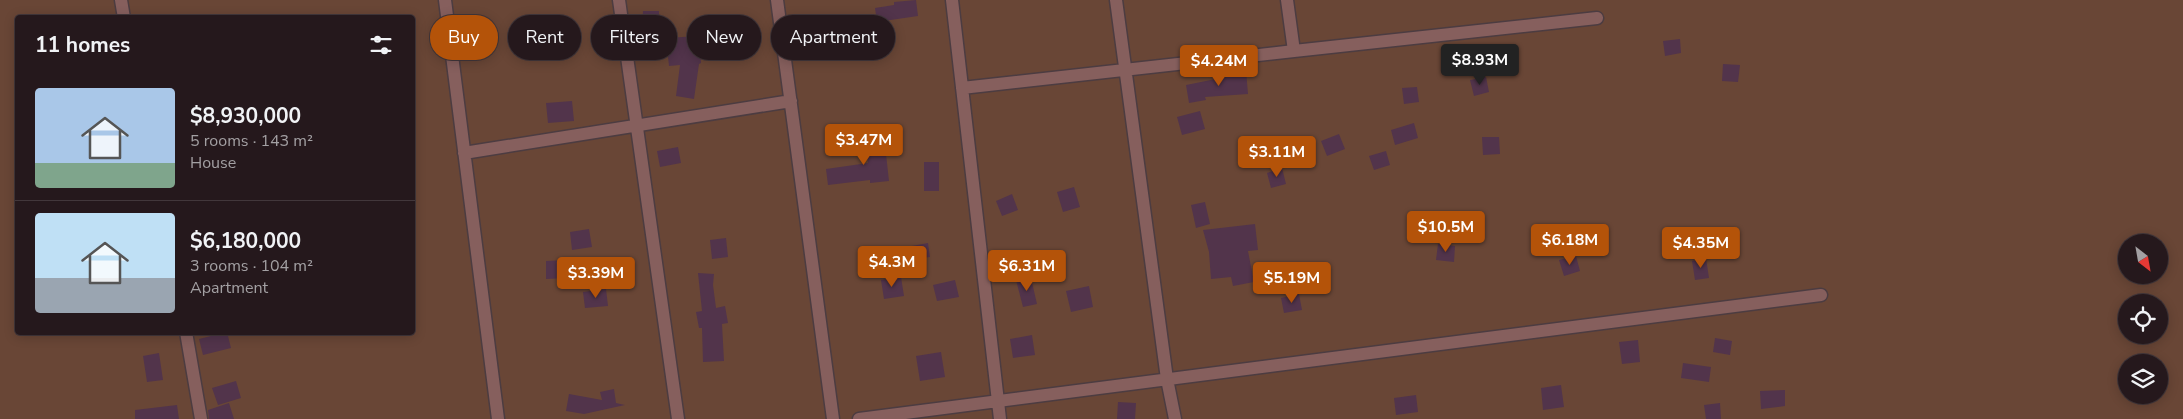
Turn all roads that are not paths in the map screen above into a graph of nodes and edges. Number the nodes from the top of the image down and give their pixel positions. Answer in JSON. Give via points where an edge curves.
{"nodes":[{"id":1,"x":120,"y":0,"type":"edge"},
{"id":2,"x":445,"y":0,"type":"edge"},
{"id":3,"x":619,"y":0,"type":"edge"},
{"id":4,"x":778,"y":0,"type":"edge"},
{"id":5,"x":952,"y":0,"type":"edge"},
{"id":6,"x":1116,"y":0,"type":"edge"},
{"id":7,"x":1286,"y":0,"type":"edge"},
{"id":8,"x":123,"y":15,"type":"edge"},
{"id":9,"x":1597,"y":18,"type":"dead end"},
{"id":10,"x":1294,"y":52,"type":"junction"},
{"id":11,"x":1126,"y":70,"type":"junction"},
{"id":12,"x":962,"y":88,"type":"junction"},
{"id":13,"x":791,"y":101,"type":"junction"},
{"id":14,"x":637,"y":126,"type":"junction"},
{"id":15,"x":464,"y":153,"type":"junction"},
{"id":16,"x":1820,"y":295,"type":"dead end"},
{"id":17,"x":187,"y":335,"type":"edge"},
{"id":18,"x":1167,"y":379,"type":"junction"},
{"id":19,"x":996,"y":401,"type":"junction"},
{"id":20,"x":201,"y":419,"type":"edge"},
{"id":21,"x":498,"y":419,"type":"edge"},
{"id":22,"x":678,"y":419,"type":"edge"},
{"id":23,"x":833,"y":419,"type":"edge"},
{"id":24,"x":858,"y":419,"type":"edge"},
{"id":25,"x":1000,"y":419,"type":"edge"},
{"id":26,"x":1175,"y":419,"type":"edge"}],
"edges":[{"from":1,"to":8,"type":"street"},
{"from":2,"to":15,"type":"street"},
{"from":3,"to":14,"type":"street"},
{"from":4,"to":13,"type":"street"},
{"from":5,"to":12,"type":"street"},
{"from":6,"to":11,"type":"street"},
{"from":7,"to":10,"type":"street"},
{"from":9,"to":10,"type":"street"},
{"from":10,"to":11,"type":"street"},
{"from":11,"to":12,"type":"street"},
{"from":11,"to":18,"type":"street"},
{"from":12,"to":19,"type":"street"},
{"from":13,"to":14,"type":"street"},
{"from":13,"to":23,"type":"street"},
{"from":14,"to":15,"type":"street"},
{"from":14,"to":22,"type":"street"},
{"from":15,"to":21,"type":"street"},
{"from":16,"to":18,"type":"street"},
{"from":17,"to":20,"type":"street"},
{"from":18,"to":19,"type":"street"},
{"from":18,"to":26,"type":"street"},
{"from":19,"to":24,"type":"street"},
{"from":19,"to":25,"type":"street"}]}
